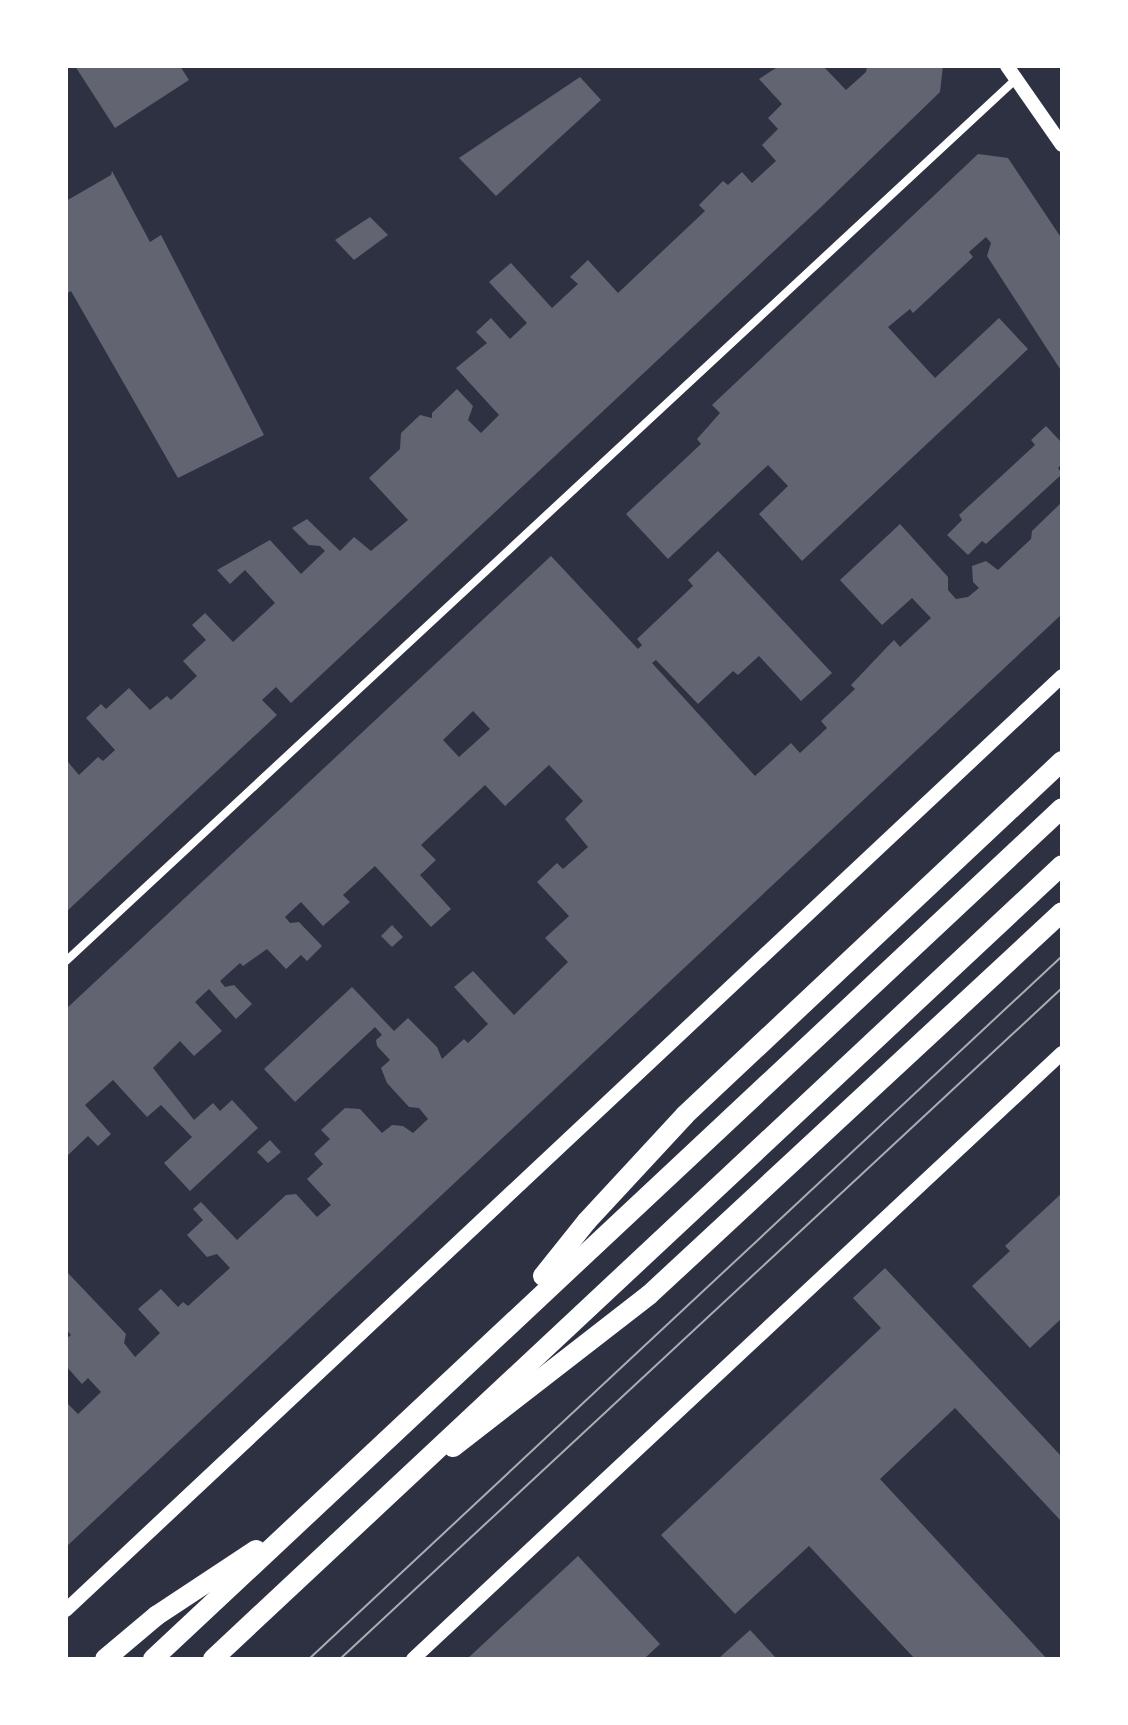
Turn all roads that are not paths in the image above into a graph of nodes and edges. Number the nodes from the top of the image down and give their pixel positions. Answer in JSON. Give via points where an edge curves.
{"nodes":[{"id":1,"x":1007,"y":66,"type":"edge"},
{"id":2,"x":1016,"y":79,"type":"junction"},
{"id":3,"x":1062,"y":145,"type":"edge"},
{"id":4,"x":1062,"y":676,"type":"edge"},
{"id":5,"x":1062,"y":761,"type":"edge"},
{"id":6,"x":1062,"y":808,"type":"edge"},
{"id":7,"x":1062,"y":865,"type":"edge"},
{"id":8,"x":1062,"y":912,"type":"edge"},
{"id":9,"x":66,"y":961,"type":"edge"},
{"id":10,"x":1062,"y":1053,"type":"edge"},
{"id":11,"x":499,"y":1332,"type":"junction"},
{"id":12,"x":367,"y":1512,"type":"junction"},
{"id":13,"x":299,"y":1522,"type":"junction"},
{"id":14,"x":66,"y":1610,"type":"edge"},
{"id":15,"x":105,"y":1659,"type":"edge"},
{"id":16,"x":153,"y":1659,"type":"edge"},
{"id":17,"x":213,"y":1659,"type":"edge"},
{"id":18,"x":413,"y":1659,"type":"edge"}],
"edges":[{"from":1,"to":2,"type":"street"},
{"from":2,"to":3,"type":"street"},
{"from":2,"to":9,"type":"street"},
{"from":4,"to":14,"type":"street"},
{"from":5,"to":11,"type":"main road","via":[[685,1115],[587,1221]]},
{"from":6,"to":11,"type":"main road"},
{"from":7,"to":12,"type":"main road"},
{"from":8,"to":12,"type":"main road","via":[[649,1295]]},
{"from":10,"to":18,"type":"street"},
{"from":11,"to":13,"type":"main road"},
{"from":12,"to":17,"type":"main road"},
{"from":13,"to":15,"type":"main road","via":[[189,1592]]},
{"from":13,"to":16,"type":"main road"}]}
